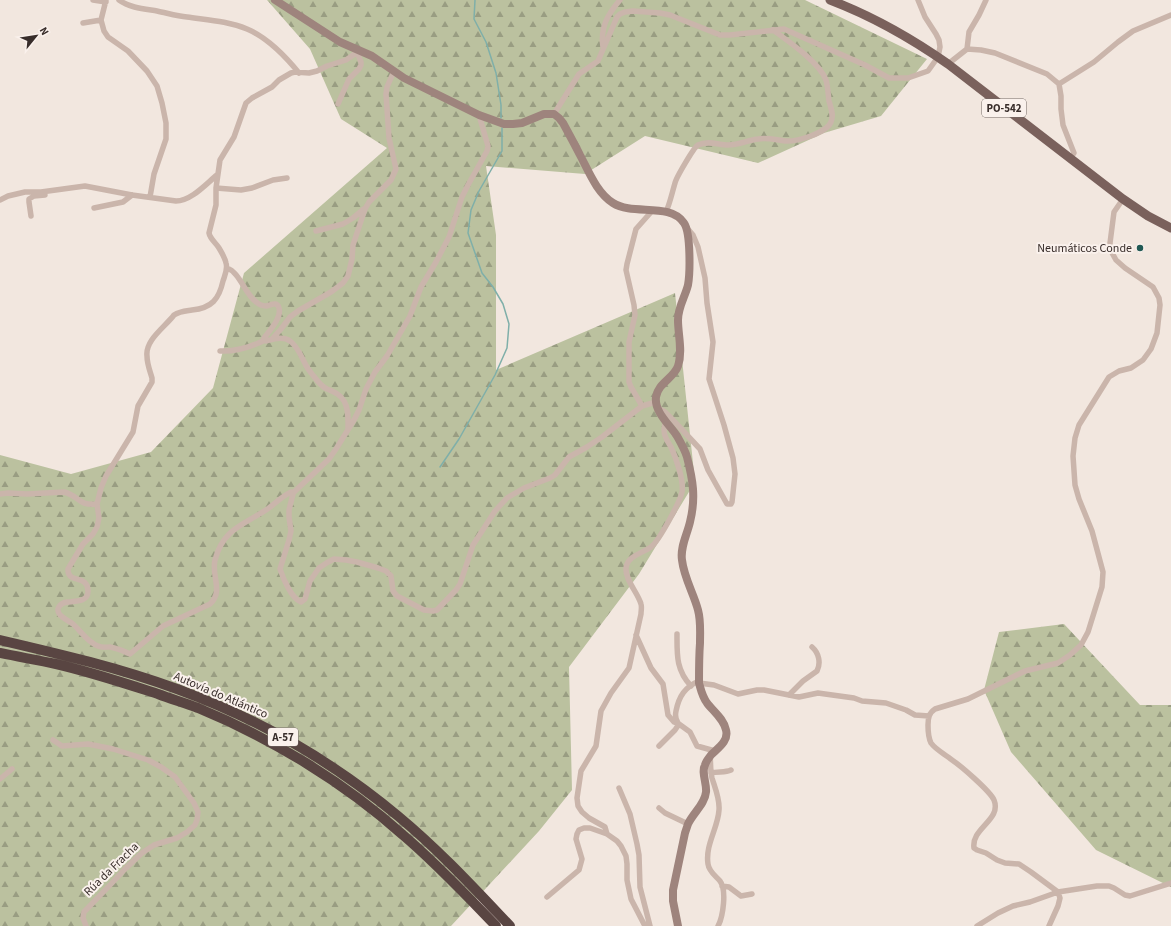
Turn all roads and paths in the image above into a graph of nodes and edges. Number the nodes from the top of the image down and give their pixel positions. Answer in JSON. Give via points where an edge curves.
{"nodes":[{"id":1,"x":93,"y":0,"type":"edge"},
{"id":2,"x":119,"y":0,"type":"edge"},
{"id":3,"x":275,"y":0,"type":"edge"},
{"id":4,"x":620,"y":0,"type":"edge"},
{"id":5,"x":830,"y":0,"type":"edge"},
{"id":6,"x":918,"y":0,"type":"edge"},
{"id":7,"x":986,"y":0,"type":"edge"},
{"id":8,"x":106,"y":1,"type":"edge"},
{"id":9,"x":1171,"y":15,"type":"edge"},
{"id":10,"x":101,"y":20,"type":"junction"},
{"id":11,"x":83,"y":23,"type":"dead end"},
{"id":12,"x":773,"y":30,"type":"junction"},
{"id":13,"x":603,"y":48,"type":"junction"},
{"id":14,"x":967,"y":49,"type":"junction"},
{"id":15,"x":358,"y":52,"type":"junction"},
{"id":16,"x":938,"y":58,"type":"junction"},
{"id":17,"x":948,"y":64,"type":"junction"},
{"id":18,"x":394,"y":71,"type":"junction"},
{"id":19,"x":299,"y":72,"type":"junction"},
{"id":20,"x":1059,"y":84,"type":"junction"},
{"id":21,"x":338,"y":104,"type":"dead end"},
{"id":22,"x":554,"y":114,"type":"junction"},
{"id":23,"x":479,"y":115,"type":"junction"},
{"id":24,"x":1070,"y":158,"type":"junction"},
{"id":25,"x":217,"y":175,"type":"junction"},
{"id":26,"x":286,"y":178,"type":"dead end"},
{"id":27,"x":70,"y":188,"type":"junction"},
{"id":28,"x":216,"y":188,"type":"junction"},
{"id":29,"x":132,"y":195,"type":"junction"},
{"id":30,"x":150,"y":197,"type":"junction"},
{"id":31,"x":1123,"y":199,"type":"junction"},
{"id":32,"x":0,"y":200,"type":"edge"},
{"id":33,"x":94,"y":208,"type":"dead end"},
{"id":34,"x":364,"y":209,"type":"junction"},
{"id":35,"x":652,"y":211,"type":"junction"},
{"id":36,"x":666,"y":212,"type":"junction"},
{"id":37,"x":31,"y":216,"type":"dead end"},
{"id":38,"x":686,"y":226,"type":"junction"},
{"id":39,"x":1171,"y":228,"type":"edge"},
{"id":40,"x":316,"y":231,"type":"dead end"},
{"id":41,"x":227,"y":268,"type":"junction"},
{"id":42,"x":272,"y":339,"type":"junction"},
{"id":43,"x":265,"y":340,"type":"junction"},
{"id":44,"x":220,"y":351,"type":"dead end"},
{"id":45,"x":657,"y":405,"type":"junction"},
{"id":46,"x":642,"y":406,"type":"junction"},
{"id":47,"x":666,"y":422,"type":"junction"},
{"id":48,"x":348,"y":429,"type":"junction"},
{"id":49,"x":293,"y":493,"type":"junction"},
{"id":50,"x":0,"y":494,"type":"edge"},
{"id":51,"x":97,"y":504,"type":"junction"},
{"id":52,"x":677,"y":634,"type":"dead end"},
{"id":53,"x":636,"y":635,"type":"junction"},
{"id":54,"x":1,"y":641,"type":"edge"},
{"id":55,"x":812,"y":647,"type":"dead end"},
{"id":56,"x":2,"y":653,"type":"edge"},
{"id":57,"x":699,"y":682,"type":"junction"},
{"id":58,"x":691,"y":686,"type":"junction"},
{"id":59,"x":789,"y":695,"type":"junction"},
{"id":60,"x":929,"y":716,"type":"junction"},
{"id":61,"x":678,"y":724,"type":"junction"},
{"id":62,"x":53,"y":740,"type":"dead end"},
{"id":63,"x":659,"y":746,"type":"dead end"},
{"id":64,"x":712,"y":754,"type":"junction"},
{"id":65,"x":12,"y":769,"type":"dead end"},
{"id":66,"x":731,"y":770,"type":"dead end"},
{"id":67,"x":711,"y":773,"type":"junction"},
{"id":68,"x":0,"y":779,"type":"edge"},
{"id":69,"x":619,"y":788,"type":"dead end"},
{"id":70,"x":659,"y":808,"type":"dead end"},
{"id":71,"x":688,"y":824,"type":"junction"},
{"id":72,"x":607,"y":834,"type":"junction"},
{"id":73,"x":1171,"y":883,"type":"edge"},
{"id":74,"x":722,"y":886,"type":"junction"},
{"id":75,"x":1058,"y":892,"type":"junction"},
{"id":76,"x":752,"y":894,"type":"dead end"},
{"id":77,"x":547,"y":898,"type":"dead end"},
{"id":78,"x":86,"y":926,"type":"edge"},
{"id":79,"x":496,"y":926,"type":"edge"},
{"id":80,"x":510,"y":926,"type":"edge"},
{"id":81,"x":645,"y":926,"type":"edge"},
{"id":82,"x":650,"y":926,"type":"edge"},
{"id":83,"x":678,"y":926,"type":"edge"},
{"id":84,"x":718,"y":926,"type":"edge"},
{"id":85,"x":977,"y":926,"type":"edge"},
{"id":86,"x":1049,"y":926,"type":"edge"}],
"edges":[{"from":1,"to":8,"type":"street"},
{"from":2,"to":19,"type":"street","via":[[130,6],[236,25],[257,34]]},
{"from":3,"to":15,"type":"street"},
{"from":4,"to":13,"type":"street","via":[[606,20]]},
{"from":5,"to":16,"type":"main road","number":"PO-542","via":[[869,16]]},
{"from":6,"to":16,"type":"street","via":[[939,40]]},
{"from":7,"to":14,"type":"street","via":[[969,32]]},
{"from":8,"to":10,"type":"street"},
{"from":9,"to":20,"type":"street","via":[[1133,31],[1094,62]]},
{"from":10,"to":11,"type":"street"},
{"from":10,"to":30,"type":"street","via":[[108,37],[147,70],[157,86],[162,104],[166,139],[154,174]]},
{"from":12,"to":13,"type":"street","via":[[720,34],[670,15],[633,11],[617,17]]},
{"from":12,"to":16,"type":"street","via":[[784,29],[889,78],[908,78],[928,71]]},
{"from":12,"to":36,"type":"street","via":[[802,53],[824,76],[833,115],[831,122],[825,130],[793,141],[766,138],[734,145],[698,145],[677,177]]},
{"from":13,"to":22,"type":"street","via":[[598,61],[579,74]]},
{"from":14,"to":17,"type":"street"},
{"from":14,"to":20,"type":"street","via":[[995,53],[1047,74]]},
{"from":15,"to":18,"type":"street","via":[[372,56]]},
{"from":15,"to":19,"type":"street","via":[[346,60],[317,71]]},
{"from":15,"to":21,"type":"street","via":[[361,66],[349,79]]},
{"from":16,"to":17,"type":"main road","number":"PO-542"},
{"from":17,"to":24,"type":"main road","number":"PO-542"},
{"from":18,"to":23,"type":"street"},
{"from":18,"to":34,"type":"street","via":[[386,87],[386,94],[389,138],[396,169],[391,180]]},
{"from":19,"to":25,"type":"street","via":[[284,77],[246,103],[234,137],[220,160]]},
{"from":20,"to":24,"type":"street","via":[[1063,125],[1074,152]]},
{"from":22,"to":23,"type":"street","via":[[544,114],[513,124],[504,124]]},
{"from":22,"to":35,"type":"street","via":[[563,124],[592,179],[608,200],[621,207]]},
{"from":23,"to":48,"type":"street","via":[[488,146],[487,151],[468,185],[449,237],[421,288],[410,316],[375,372],[366,389],[360,410]]},
{"from":24,"to":31,"type":"main road","number":"PO-542"},
{"from":25,"to":28,"type":"street"},
{"from":25,"to":30,"type":"street","via":[[181,201]]},
{"from":26,"to":28,"type":"street","via":[[241,190]]},
{"from":27,"to":29,"type":"street","via":[[85,186]]},
{"from":27,"to":32,"type":"street","via":[[24,192]]},
{"from":27,"to":37,"type":"street","via":[[59,193],[32,197],[29,202]]},
{"from":28,"to":41,"type":"street","via":[[216,205],[210,236],[220,250]]},
{"from":29,"to":30,"type":"street"},
{"from":29,"to":33,"type":"street","via":[[123,202]]},
{"from":31,"to":39,"type":"main road","number":"PO-542"},
{"from":31,"to":60,"type":"street","via":[[1114,212],[1111,250],[1116,260],[1153,287],[1160,305],[1157,334],[1151,349],[1143,360],[1131,368],[1109,377],[1079,425],[1075,438],[1075,485],[1092,531],[1103,572],[1102,587],[1088,632],[1080,645],[1058,663],[1025,671],[968,699],[935,709]]},
{"from":34,"to":40,"type":"street","via":[[343,224]]},
{"from":34,"to":42,"type":"street","via":[[352,244],[348,276],[331,292],[290,316]]},
{"from":35,"to":36,"type":"street"},
{"from":35,"to":46,"type":"street","via":[[636,229],[626,270],[635,315],[629,342],[629,382]]},
{"from":36,"to":38,"type":"street","via":[[677,217]]},
{"from":38,"to":45,"type":"street","via":[[690,269],[678,314],[680,359],[675,373],[657,392]]},
{"from":38,"to":45,"type":"street","via":[[698,247],[705,278],[713,342],[710,378],[729,442],[735,474],[731,504],[724,501],[700,449]]},
{"from":41,"to":43,"type":"street","via":[[257,303],[266,306],[276,304],[279,308],[277,320]]},
{"from":41,"to":51,"type":"street","via":[[219,295],[210,305],[178,312],[153,337],[147,351],[151,385],[138,406],[133,432],[106,476]]},
{"from":42,"to":43,"type":"street"},
{"from":42,"to":48,"type":"street","via":[[290,341],[322,385],[340,395],[346,407]]},
{"from":43,"to":44,"type":"street","via":[[229,352]]},
{"from":45,"to":46,"type":"street"},
{"from":45,"to":47,"type":"street"},
{"from":46,"to":49,"type":"street","via":[[602,437],[569,457],[555,475],[507,498],[473,545],[460,584],[439,608],[433,611],[419,608],[397,596],[393,591],[391,576],[386,571],[357,562],[340,560],[328,562],[319,568],[310,581],[305,599],[298,601],[287,586],[280,569],[291,531],[289,510]]},
{"from":47,"to":53,"type":"street","via":[[665,436],[682,481],[682,492],[666,526],[652,546],[629,560],[626,566],[626,574],[642,606]]},
{"from":47,"to":57,"type":"street","via":[[682,445],[693,484],[693,509],[684,541],[682,560],[699,612]]},
{"from":48,"to":49,"type":"street","via":[[329,459]]},
{"from":49,"to":51,"type":"street","via":[[289,492],[238,526],[224,539],[215,559],[217,594],[214,600],[204,608],[163,626],[130,654],[92,643],[58,610],[59,606],[66,602],[79,602],[86,597],[87,587],[84,581],[72,578],[68,573],[70,565],[97,527]]},
{"from":50,"to":51,"type":"street","via":[[64,492],[83,503]]},
{"from":52,"to":58,"type":"street","via":[[680,671]]},
{"from":53,"to":61,"type":"street","via":[[663,684],[668,715]]},
{"from":53,"to":72,"type":"street","via":[[629,668],[601,711],[596,746],[581,771],[577,798],[582,812],[605,827]]},
{"from":54,"to":80,"type":"highway","name":"Autovía do Atlántico","number":"A-57","via":[[154,681],[196,696],[274,732],[324,762],[398,816],[449,862]]},
{"from":55,"to":59,"type":"street","via":[[819,662],[817,672]]},
{"from":56,"to":79,"type":"highway","name":"Autovía do Atlántico","number":"A-57","via":[[94,674],[174,700],[244,729],[283,750],[352,794],[402,834],[453,881]]},
{"from":57,"to":58,"type":"street"},
{"from":57,"to":59,"type":"street","via":[[735,693],[764,690]]},
{"from":57,"to":64,"type":"street","via":[[702,696],[719,716],[727,731],[724,742]]},
{"from":58,"to":61,"type":"street","via":[[679,698],[676,717]]},
{"from":59,"to":60,"type":"street","via":[[799,697],[818,693],[854,698],[886,703],[915,715]]},
{"from":60,"to":75,"type":"street","via":[[928,733],[931,742],[994,800],[992,816],[979,831],[973,843],[974,848],[1005,863],[1019,864]]},
{"from":61,"to":63,"type":"street"},
{"from":61,"to":64,"type":"street","via":[[690,732],[697,746]]},
{"from":62,"to":78,"type":"street","name":"Rúa da Fracha","via":[[62,746],[88,744],[148,760],[175,777],[198,812],[197,820],[187,832],[147,849],[124,869],[84,912],[82,918]]},
{"from":64,"to":67,"type":"street"},
{"from":64,"to":71,"type":"street","via":[[703,767],[705,797]]},
{"from":65,"to":68,"type":"street"},
{"from":66,"to":67,"type":"street"},
{"from":67,"to":74,"type":"street","via":[[719,810],[710,842],[708,863]]},
{"from":69,"to":82,"type":"street","via":[[630,814],[635,836],[638,878]]},
{"from":70,"to":71,"type":"street"},
{"from":71,"to":83,"type":"street","via":[[673,890]]},
{"from":72,"to":77,"type":"street","via":[[590,828],[579,830],[576,839],[582,859],[579,870]]},
{"from":72,"to":81,"type":"street","via":[[617,841],[624,851],[631,899]]},
{"from":73,"to":75,"type":"street","via":[[1130,896],[1109,886]]},
{"from":74,"to":76,"type":"street","via":[[729,887],[741,896]]},
{"from":74,"to":84,"type":"street","via":[[723,905]]},
{"from":75,"to":85,"type":"street","via":[[1013,906]]},
{"from":75,"to":86,"type":"street","via":[[1058,906]]}]}
